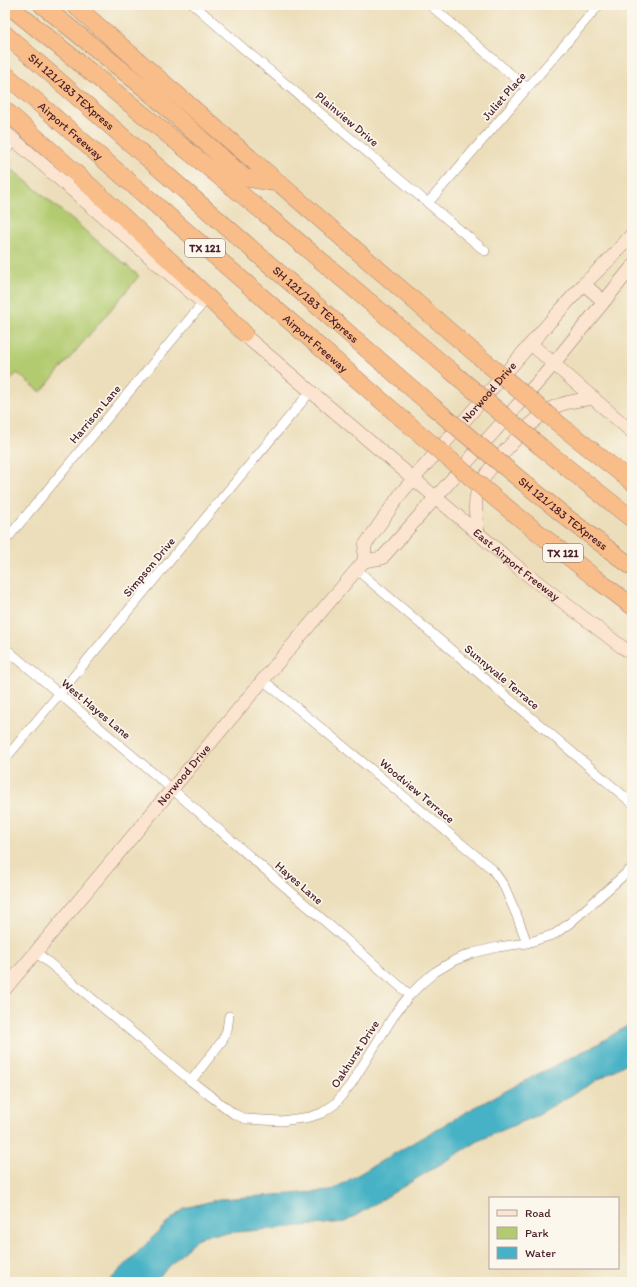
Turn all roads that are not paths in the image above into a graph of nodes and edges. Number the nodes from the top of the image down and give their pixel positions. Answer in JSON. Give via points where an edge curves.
{"nodes":[{"id":1,"x":8,"y":5,"type":"edge"},
{"id":2,"x":42,"y":5,"type":"edge"},
{"id":3,"x":74,"y":5,"type":"edge"},
{"id":4,"x":194,"y":5,"type":"edge"},
{"id":5,"x":430,"y":5,"type":"edge"},
{"id":6,"x":599,"y":5,"type":"edge"},
{"id":7,"x":5,"y":34,"type":"edge"},
{"id":8,"x":5,"y":74,"type":"edge"},
{"id":9,"x":527,"y":88,"type":"junction"},
{"id":10,"x":5,"y":110,"type":"edge"},
{"id":11,"x":10,"y":136,"type":"edge"},
{"id":12,"x":5,"y":151,"type":"edge"},
{"id":13,"x":278,"y":183,"type":"junction"},
{"id":14,"x":428,"y":203,"type":"junction"},
{"id":15,"x":632,"y":234,"type":"edge"},
{"id":16,"x":485,"y":251,"type":"dead end"},
{"id":17,"x":632,"y":267,"type":"edge"},
{"id":18,"x":584,"y":284,"type":"junction"},
{"id":19,"x":603,"y":301,"type":"junction"},
{"id":20,"x":203,"y":303,"type":"junction"},
{"id":21,"x":244,"y":333,"type":"junction"},
{"id":22,"x":531,"y":344,"type":"junction"},
{"id":23,"x":553,"y":364,"type":"junction"},
{"id":24,"x":311,"y":391,"type":"junction"},
{"id":25,"x":594,"y":398,"type":"junction"},
{"id":26,"x":632,"y":432,"type":"edge"},
{"id":27,"x":414,"y":479,"type":"junction"},
{"id":28,"x":632,"y":482,"type":"edge"},
{"id":29,"x":436,"y":498,"type":"junction"},
{"id":30,"x":632,"y":519,"type":"edge"},
{"id":31,"x":478,"y":533,"type":"junction"},
{"id":32,"x":5,"y":541,"type":"edge"},
{"id":33,"x":360,"y":565,"type":"junction"},
{"id":34,"x":632,"y":567,"type":"edge"},
{"id":35,"x":632,"y":606,"type":"edge"},
{"id":36,"x":5,"y":648,"type":"edge"},
{"id":37,"x":627,"y":650,"type":"edge"},
{"id":38,"x":263,"y":680,"type":"junction"},
{"id":39,"x":59,"y":694,"type":"junction"},
{"id":40,"x":5,"y":759,"type":"edge"},
{"id":41,"x":172,"y":789,"type":"junction"},
{"id":42,"x":632,"y":802,"type":"edge"},
{"id":43,"x":632,"y":868,"type":"edge"},
{"id":44,"x":527,"y":943,"type":"junction"},
{"id":45,"x":36,"y":952,"type":"junction"},
{"id":46,"x":5,"y":989,"type":"edge"},
{"id":47,"x":410,"y":995,"type":"junction"},
{"id":48,"x":229,"y":1016,"type":"dead end"},
{"id":49,"x":191,"y":1081,"type":"junction"}],
"edges":[{"from":1,"to":30,"type":"highway","bridge":true,"via":[[273,220],[541,447]]},
{"from":2,"to":13,"type":"highway","via":[[148,91],[245,178]]},
{"from":3,"to":13,"type":"highway"},
{"from":4,"to":14,"type":"street","name":"Plainview Drive"},
{"from":5,"to":9,"type":"street"},
{"from":6,"to":9,"type":"street","name":"Juliet Place"},
{"from":7,"to":34,"type":"highway","name":"SH 121/183 TEXpress","bridge":true,"via":[[432,406],[566,517]]},
{"from":8,"to":35,"type":"highway","name":"Airport Freeway","number":"TX 121","bridge":true,"via":[[496,499]]},
{"from":9,"to":14,"type":"street","name":"Juliet Place"},
{"from":10,"to":21,"type":"highway","via":[[182,271]]},
{"from":11,"to":12,"type":"street"},
{"from":11,"to":20,"type":"main road"},
{"from":13,"to":28,"type":"highway","bridge":true,"via":[[560,425]]},
{"from":14,"to":16,"type":"street","name":"Plainview Drive"},
{"from":15,"to":18,"type":"main road","name":"Norwood Drive"},
{"from":17,"to":19,"type":"main road"},
{"from":18,"to":19,"type":"main road"},
{"from":18,"to":22,"type":"main road","name":"Norwood Drive"},
{"from":19,"to":23,"type":"main road"},
{"from":20,"to":21,"type":"main road"},
{"from":20,"to":32,"type":"street","name":"Harrison Lane"},
{"from":21,"to":24,"type":"main road"},
{"from":22,"to":23,"type":"main road"},
{"from":22,"to":27,"type":"main road","name":"Norwood Drive"},
{"from":23,"to":25,"type":"main road"},
{"from":23,"to":29,"type":"main road"},
{"from":24,"to":27,"type":"main road"},
{"from":24,"to":39,"type":"street","name":"Simpson Drive"},
{"from":25,"to":26,"type":"main road"},
{"from":25,"to":31,"type":"main road","via":[[554,407],[514,440],[486,474],[477,491],[475,504]]},
{"from":27,"to":29,"type":"main road","name":"East Airport Freeway"},
{"from":27,"to":33,"type":"main road","name":"Norwood Drive","via":[[365,544]]},
{"from":29,"to":31,"type":"main road","name":"East Airport Freeway"},
{"from":29,"to":33,"type":"main road","via":[[382,558]]},
{"from":31,"to":37,"type":"main road","name":"East Airport Freeway","via":[[549,592]]},
{"from":33,"to":38,"type":"main road","name":"Norwood Drive"},
{"from":33,"to":42,"type":"street","name":"Sunnyvale Terrace"},
{"from":36,"to":39,"type":"street","name":"West Hayes Lane"},
{"from":38,"to":41,"type":"main road","name":"Norwood Drive"},
{"from":38,"to":44,"type":"street","name":"Woodview Terrace","via":[[492,869],[504,886]]},
{"from":39,"to":40,"type":"street","name":"Simpson Drive"},
{"from":39,"to":41,"type":"street","name":"West Hayes Lane"},
{"from":41,"to":45,"type":"main road","name":"Norwood Drive"},
{"from":41,"to":47,"type":"street","name":"Hayes Lane"},
{"from":43,"to":44,"type":"street","name":"Oakhurst Drive","via":[[555,934]]},
{"from":44,"to":47,"type":"street","name":"Oakhurst Drive","via":[[498,947],[455,960],[435,972]]},
{"from":45,"to":46,"type":"main road","name":"Norwood Drive"},
{"from":45,"to":49,"type":"street","name":"Oakhurst Drive"},
{"from":47,"to":49,"type":"street","name":"Oakhurst Drive","via":[[396,1012],[351,1084],[335,1104],[322,1113],[281,1121],[246,1119],[234,1114]]},
{"from":48,"to":49,"type":"street","via":[[222,1041]]}]}
